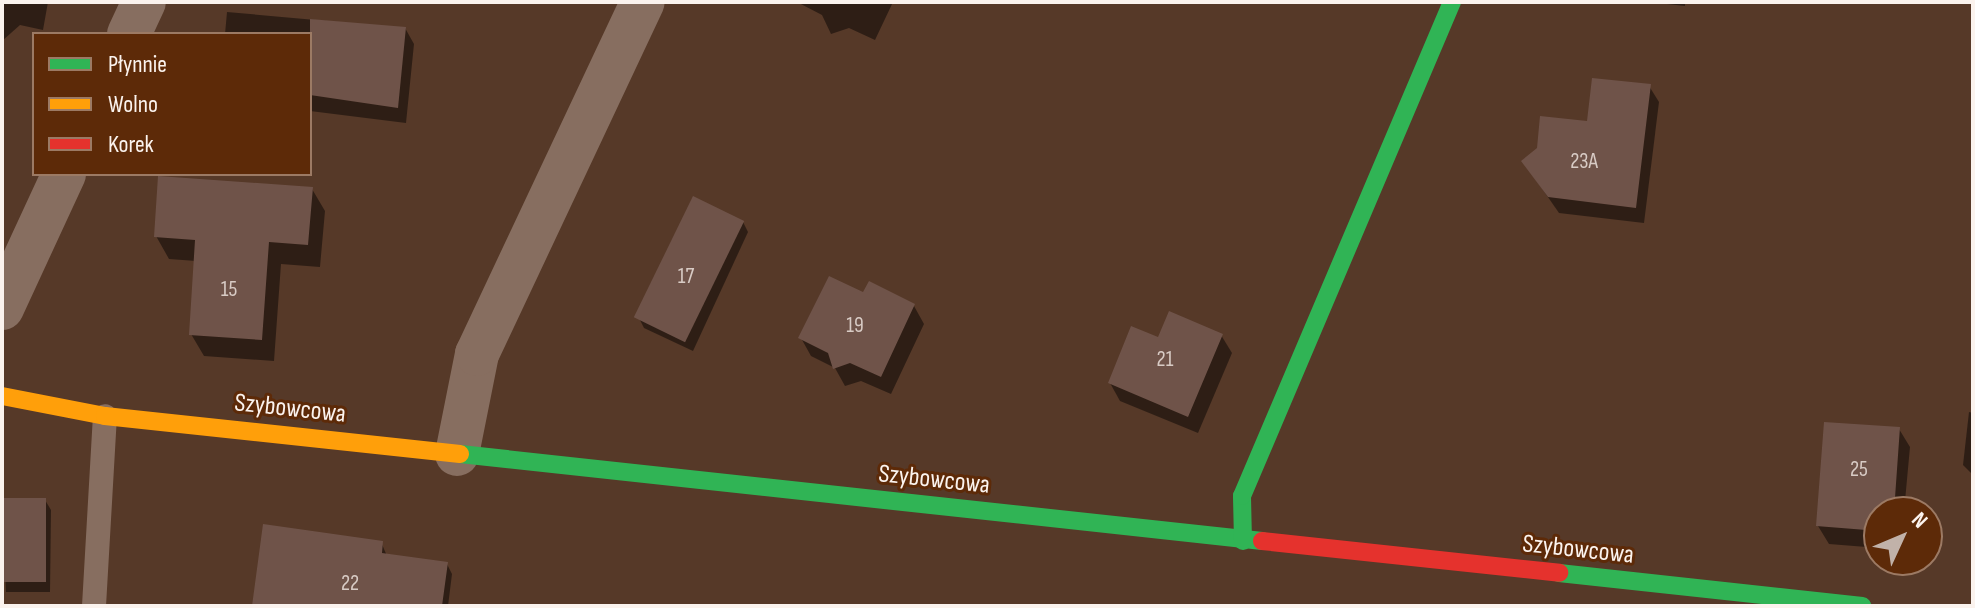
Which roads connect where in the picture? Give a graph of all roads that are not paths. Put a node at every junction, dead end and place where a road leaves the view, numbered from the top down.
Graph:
1 (144, 2) edge
2 (643, 2) edge
3 (1452, 2) edge
4 (130, 32) edge
5 (63, 176) edge
6 (2, 308) edge
7 (2, 396) edge
8 (105, 416) junction
9 (457, 454) junction
10 (1243, 541) junction
11 (94, 606) edge
12 (1862, 606) edge

1 - 4 street
2 - 9 street
3 - 10 street
5 - 6 street
7 - 8 street, Szybowcowa
8 - 9 street, Szybowcowa
8 - 11 lane
9 - 10 street, Szybowcowa
10 - 12 street, Szybowcowa

